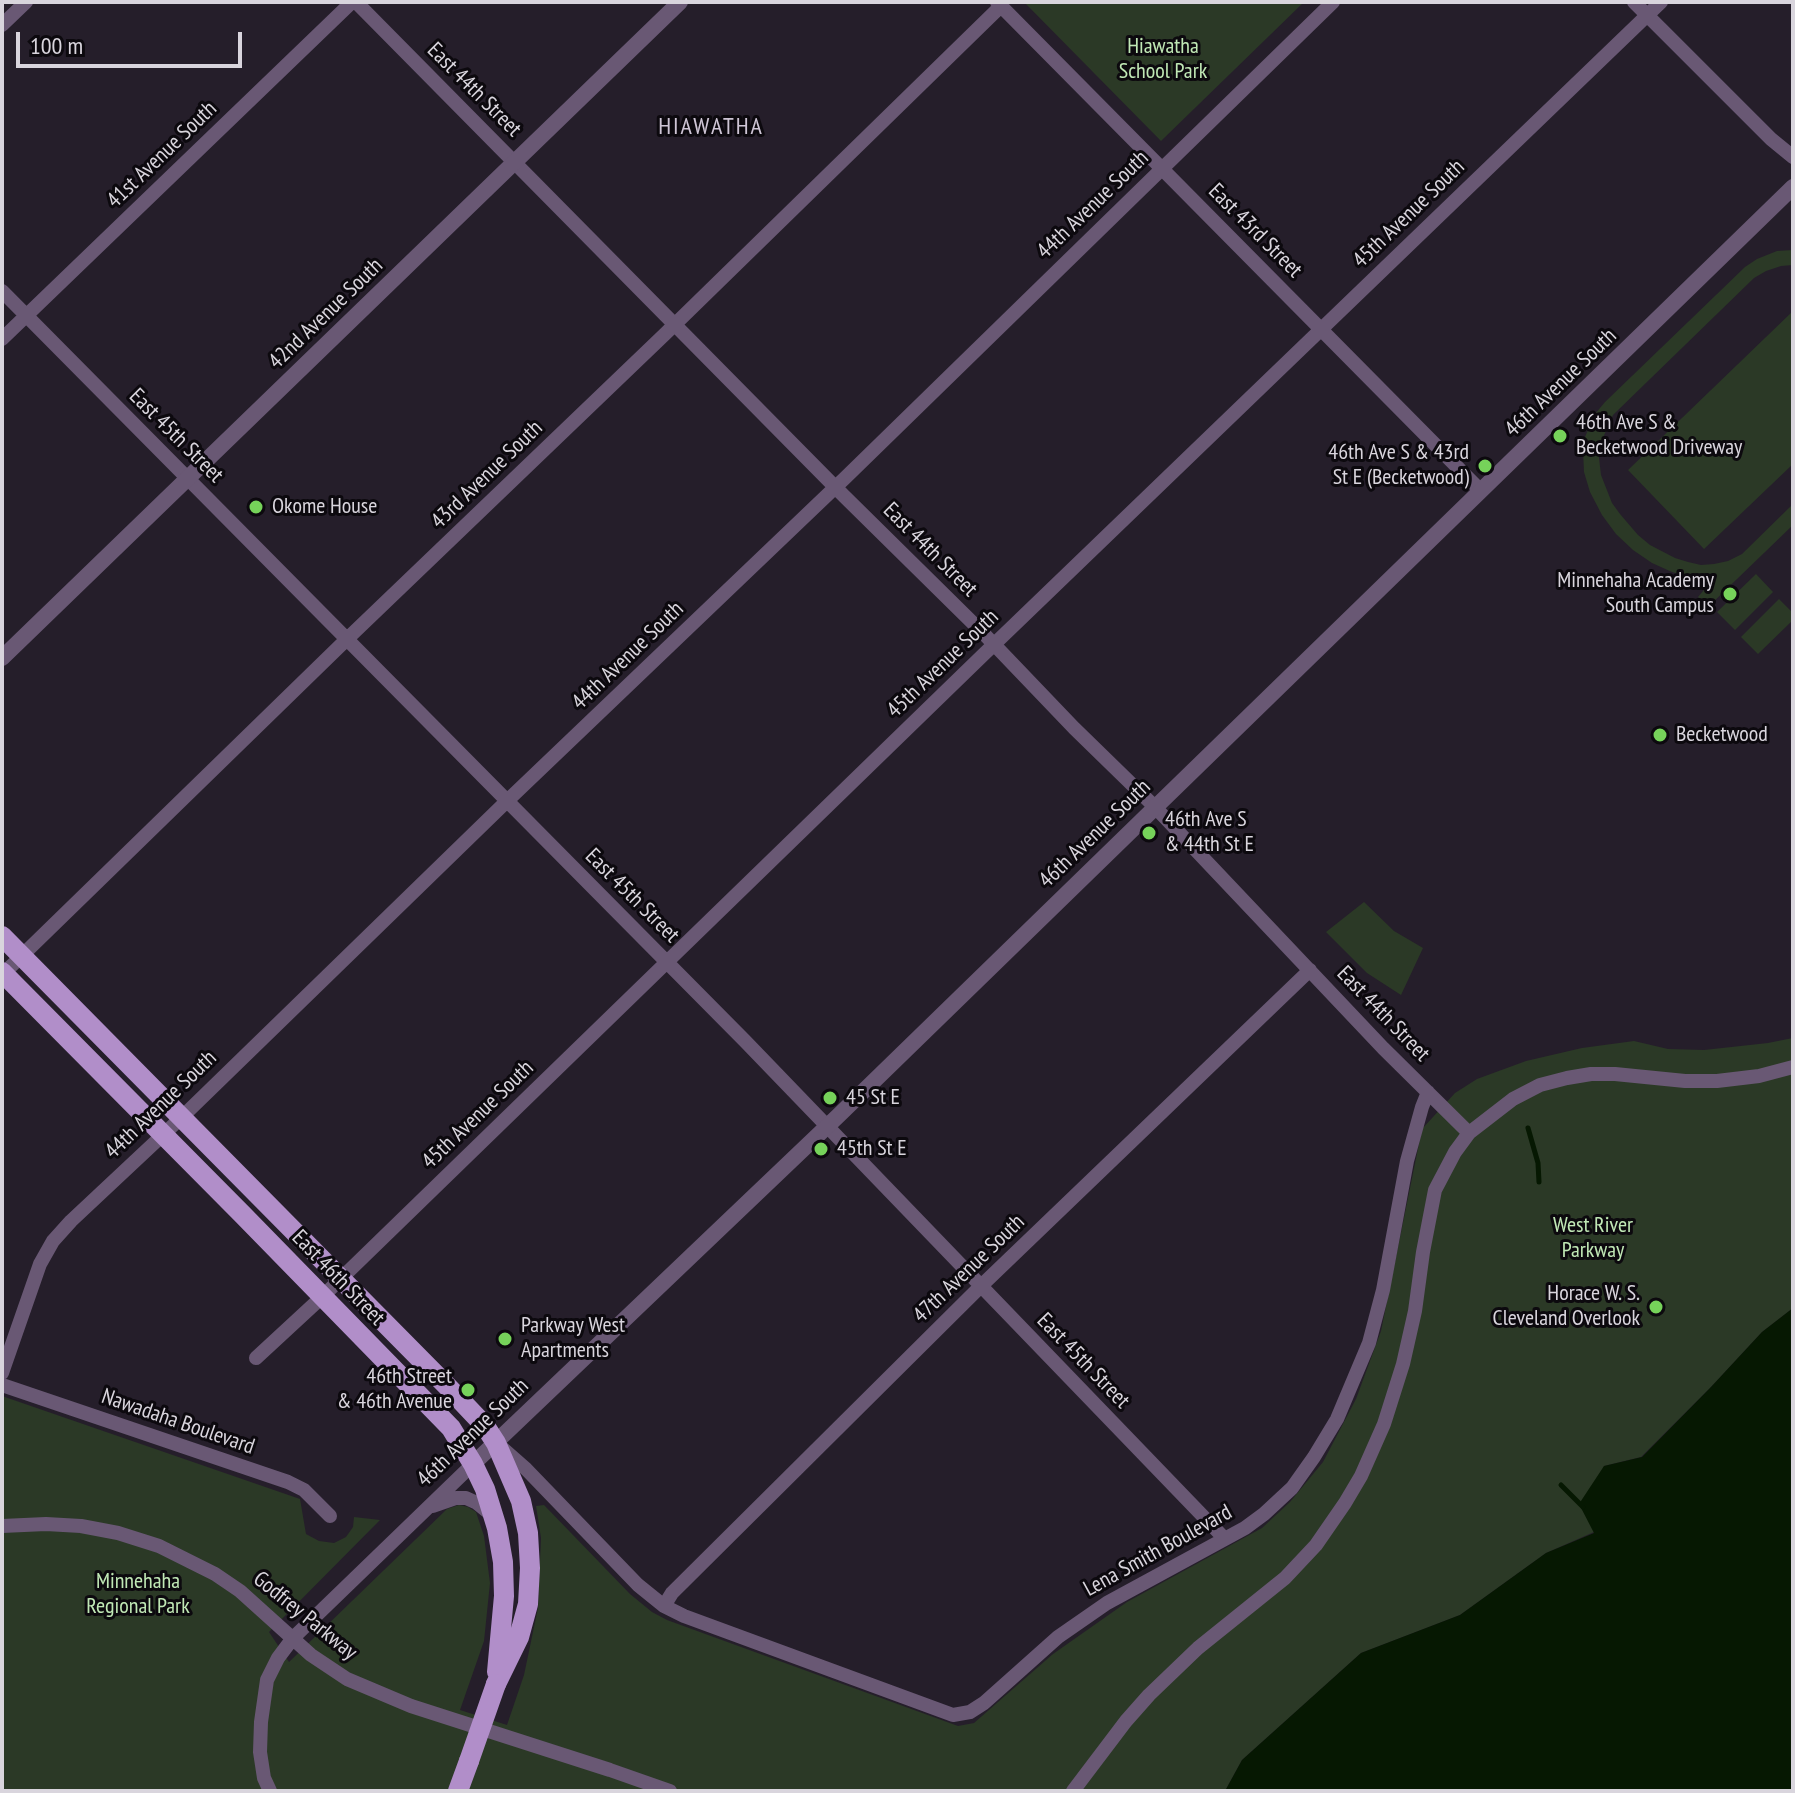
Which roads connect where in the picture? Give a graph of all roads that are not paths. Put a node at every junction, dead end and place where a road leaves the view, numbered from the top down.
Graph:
1 (26, 2) edge
2 (354, 2) edge
3 (680, 2) edge
4 (1333, 2) edge
5 (1634, 2) edge
6 (1661, 2) edge
7 (999, 4) edge
8 (1647, 15) junction
9 (2, 25) edge
10 (1793, 157) edge
11 (515, 163) junction
12 (1162, 168) junction
13 (1793, 187) edge
14 (2, 291) edge
15 (27, 316) junction
16 (675, 325) junction
17 (1321, 329) junction
18 (2, 339) edge
19 (187, 478) junction
20 (836, 487) junction
21 (1481, 491) junction
22 (347, 639) junction
23 (994, 644) junction
24 (2, 658) edge
25 (507, 801) junction
26 (1154, 806) junction
27 (2, 936) edge
28 (22, 956) junction
29 (667, 963) junction
30 (1310, 970) junction
31 (2, 973) edge
32 (1793, 1067) edge
33 (1428, 1092) junction
34 (182, 1117) junction
35 (827, 1126) junction
36 (1469, 1133) junction
37 (162, 1135) junction
38 (341, 1279) junction
39 (981, 1286) junction
40 (322, 1297) junction
41 (256, 1358) dead end
42 (2, 1373) edge
43 (2, 1385) edge
44 (496, 1443) junction
45 (473, 1464) junction
46 (425, 1509) junction
47 (330, 1516) dead end
48 (494, 1516) junction
49 (2, 1526) edge
50 (1225, 1539) junction
51 (664, 1606) junction
52 (293, 1638) junction
53 (496, 1684) junction
54 (270, 1791) edge
55 (458, 1791) edge
56 (670, 1791) edge
57 (1073, 1791) edge

1 - 9 street
2 - 11 street, East 44th Street
2 - 15 street, 41st Avenue South
3 - 11 street, 42nd Avenue South
4 - 12 street, 44th Avenue South
5 - 8 street
6 - 8 street, 45th Avenue South
7 - 12 street, East 43rd Street
7 - 16 street, 43rd Avenue South
8 - 10 street
8 - 17 street, 45th Avenue South
11 - 16 street, East 44th Street
11 - 19 street, 42nd Avenue South
12 - 17 street, East 43rd Street
12 - 20 street, 44th Avenue South
13 - 21 street, 46th Avenue South
14 - 15 street, East 45th Street
15 - 18 street, 41st Avenue South
15 - 19 street, East 45th Street
16 - 20 street, East 44th Street
16 - 22 street, 43rd Avenue South
17 - 21 street, East 43rd Street
17 - 23 street, 45th Avenue South
19 - 22 street, East 45th Street
19 - 24 street, 42nd Avenue South
20 - 23 street, East 44th Street
20 - 25 street, 44th Avenue South
21 - 26 street, 46th Avenue South
22 - 25 street, East 45th Street
22 - 28 street, 43rd Avenue South
23 - 26 street, East 44th Street
23 - 29 street, 45th Avenue South
25 - 29 street, East 45th Street
25 - 34 street, 44th Avenue South
26 - 30 street, East 44th Street
26 - 35 street, 46th Avenue South
27 - 28 main road, East 46th Street
28 - 31 street, 43rd Avenue South
28 - 34 main road, East 46th Street
29 - 35 street, East 45th Street
29 - 38 street, 45th Avenue South
30 - 33 street, East 44th Street
30 - 39 street, 47th Avenue South
31 - 37 main road, East 46th Street
32 - 36 street
33 - 36 street, East 44th Street
33 - 50 street, Lena Smith Boulevard
34 - 37 street, 44th Avenue South
34 - 38 main road, East 46th Street
35 - 39 street, East 45th Street
35 - 44 street, 46th Avenue South
36 - 57 street
37 - 40 main road, East 46th Street
37 - 42 street, 44th Avenue South
38 - 40 street, 45th Avenue South
38 - 44 main road, East 46th Street
39 - 50 street, East 45th Street
39 - 51 street, 47th Avenue South
40 - 41 street, 45th Avenue South
40 - 45 main road, East 46th Street
43 - 47 street, Nawadaha Boulevard
44 - 45 street, 46th Avenue South
44 - 51 street, East 46th Street
44 - 53 main road, East 46th Street
45 - 46 street, 46th Avenue South
45 - 48 main road, East 46th Street
46 - 48 street, 46th Avenue South
46 - 52 street, 46th Avenue South
48 - 53 main road, East 46th Street
49 - 52 street, Godfrey Parkway
50 - 51 street, Lena Smith Boulevard
52 - 54 street, 46th Avenue South
52 - 56 street, Godfrey Parkway
53 - 55 main road, East 46th Street, bridge

